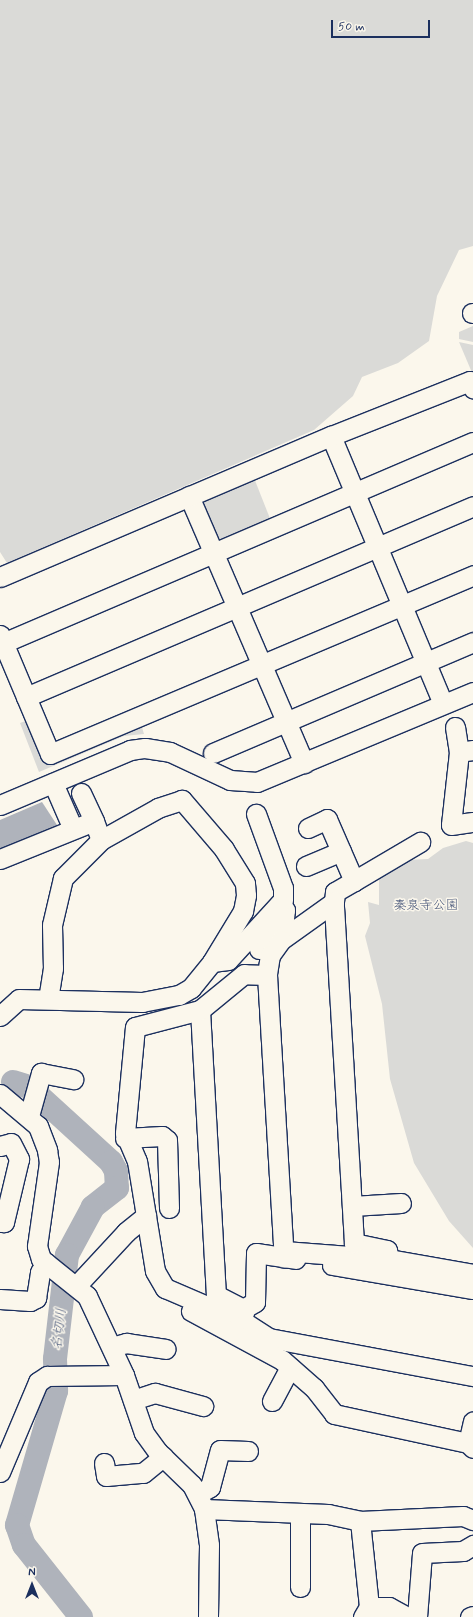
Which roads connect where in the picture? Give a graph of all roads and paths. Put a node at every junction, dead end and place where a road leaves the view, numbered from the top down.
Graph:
1 (473, 388) edge
2 (331, 436) junction
3 (473, 442) edge
4 (355, 493) junction
5 (189, 496) junction
6 (473, 506) edge
7 (378, 549) junction
8 (214, 554) junction
9 (473, 575) edge
10 (0, 577) edge
11 (401, 605) junction
12 (237, 610) junction
13 (2, 639) edge
14 (473, 642) edge
15 (426, 663) junction
16 (262, 667) junction
17 (473, 692) edge
18 (26, 697) junction
19 (443, 704) junction
20 (286, 722) junction
21 (455, 727) dead end
22 (466, 751) edge
23 (213, 753) dead end
24 (304, 763) junction
25 (53, 783) junction
26 (81, 793) dead end
27 (0, 805) edge
28 (256, 814) dead end
29 (94, 821) junction
30 (473, 822) edge
31 (308, 828) dead end
32 (73, 829) junction
33 (101, 840) junction
34 (420, 842) dead end
35 (341, 851) junction
36 (0, 859) edge
37 (306, 866) dead end
38 (354, 881) junction
39 (334, 902) junction
40 (279, 904) junction
41 (212, 962) junction
42 (260, 973) junction
43 (48, 998) junction
44 (200, 1010) junction
45 (0, 1016) edge
46 (73, 1080) dead end
47 (0, 1094) edge
48 (33, 1101) junction
49 (126, 1138) junction
50 (0, 1146) edge
51 (401, 1203) dead end
52 (352, 1206) junction
53 (169, 1208) dead end
54 (146, 1216) junction
55 (0, 1222) edge
56 (284, 1254) junction
57 (389, 1259) junction
58 (52, 1268) junction
59 (473, 1274) edge
60 (77, 1285) junction
61 (166, 1288) junction
62 (473, 1289) edge
63 (0, 1299) edge
64 (244, 1315) junction
65 (112, 1347) junction
66 (166, 1349) dead end
67 (290, 1367) junction
68 (124, 1375) junction
69 (473, 1376) edge
70 (133, 1400) junction
71 (271, 1401) dead end
72 (203, 1406) dead end
73 (473, 1422) edge
74 (470, 1445) edge
75 (248, 1451) dead end
76 (162, 1457) junction
77 (104, 1463) dead end
78 (0, 1472) edge
79 (201, 1501) junction
80 (300, 1513) junction
81 (473, 1520) edge
82 (360, 1521) junction
83 (473, 1545) edge
84 (300, 1586) dead end
85 (366, 1612) edge
86 (473, 1616) edge
87 (208, 1617) edge
88 (407, 1617) edge
89 (417, 1617) edge
90 (470, 1617) edge

1 - 2 street
2 - 4 street
2 - 5 street
3 - 4 street
4 - 7 street
4 - 8 street
5 - 8 street
5 - 10 street
6 - 7 street
7 - 11 street
7 - 12 street
8 - 12 street
8 - 13 street
9 - 11 street
11 - 15 street
11 - 16 street
12 - 16 street
12 - 18 street
13 - 18 street
14 - 15 street
15 - 19 street
15 - 20 street
16 - 18 street
16 - 20 street
17 - 19 street
19 - 24 street
20 - 23 street
20 - 24 street
21 - 22 street
22 - 30 street
24 - 25 street
25 - 27 street
25 - 32 street
26 - 29 street
28 - 40 street
29 - 32 street
29 - 33 street
31 - 35 street
32 - 36 street
33 - 41 street
33 - 43 street
34 - 38 street
35 - 37 street
35 - 38 street
38 - 39 street
39 - 42 street
39 - 52 street
40 - 41 street
40 - 42 street
41 - 43 street
42 - 44 street
42 - 56 street
43 - 45 street
44 - 49 street
44 - 64 street
46 - 48 street
47 - 48 street
48 - 58 street
49 - 53 street
49 - 54 street
50 - 55 street
51 - 52 street
52 - 57 street
54 - 60 street
54 - 61 street
56 - 57 street
56 - 62 street
56 - 64 street
57 - 59 street
58 - 60 street
58 - 63 street
60 - 65 street
61 - 64 street
61 - 67 street
64 - 69 street
65 - 66 street
65 - 68 street
67 - 71 street
67 - 74 street
68 - 70 street
68 - 78 street
70 - 72 street
70 - 76 street
73 - 74 street
75 - 79 street
76 - 77 street
76 - 79 street
79 - 80 street
79 - 87 street
80 - 82 street
80 - 84 street
81 - 82 street
82 - 85 street
83 - 89 street
85 - 88 street
86 - 90 street

